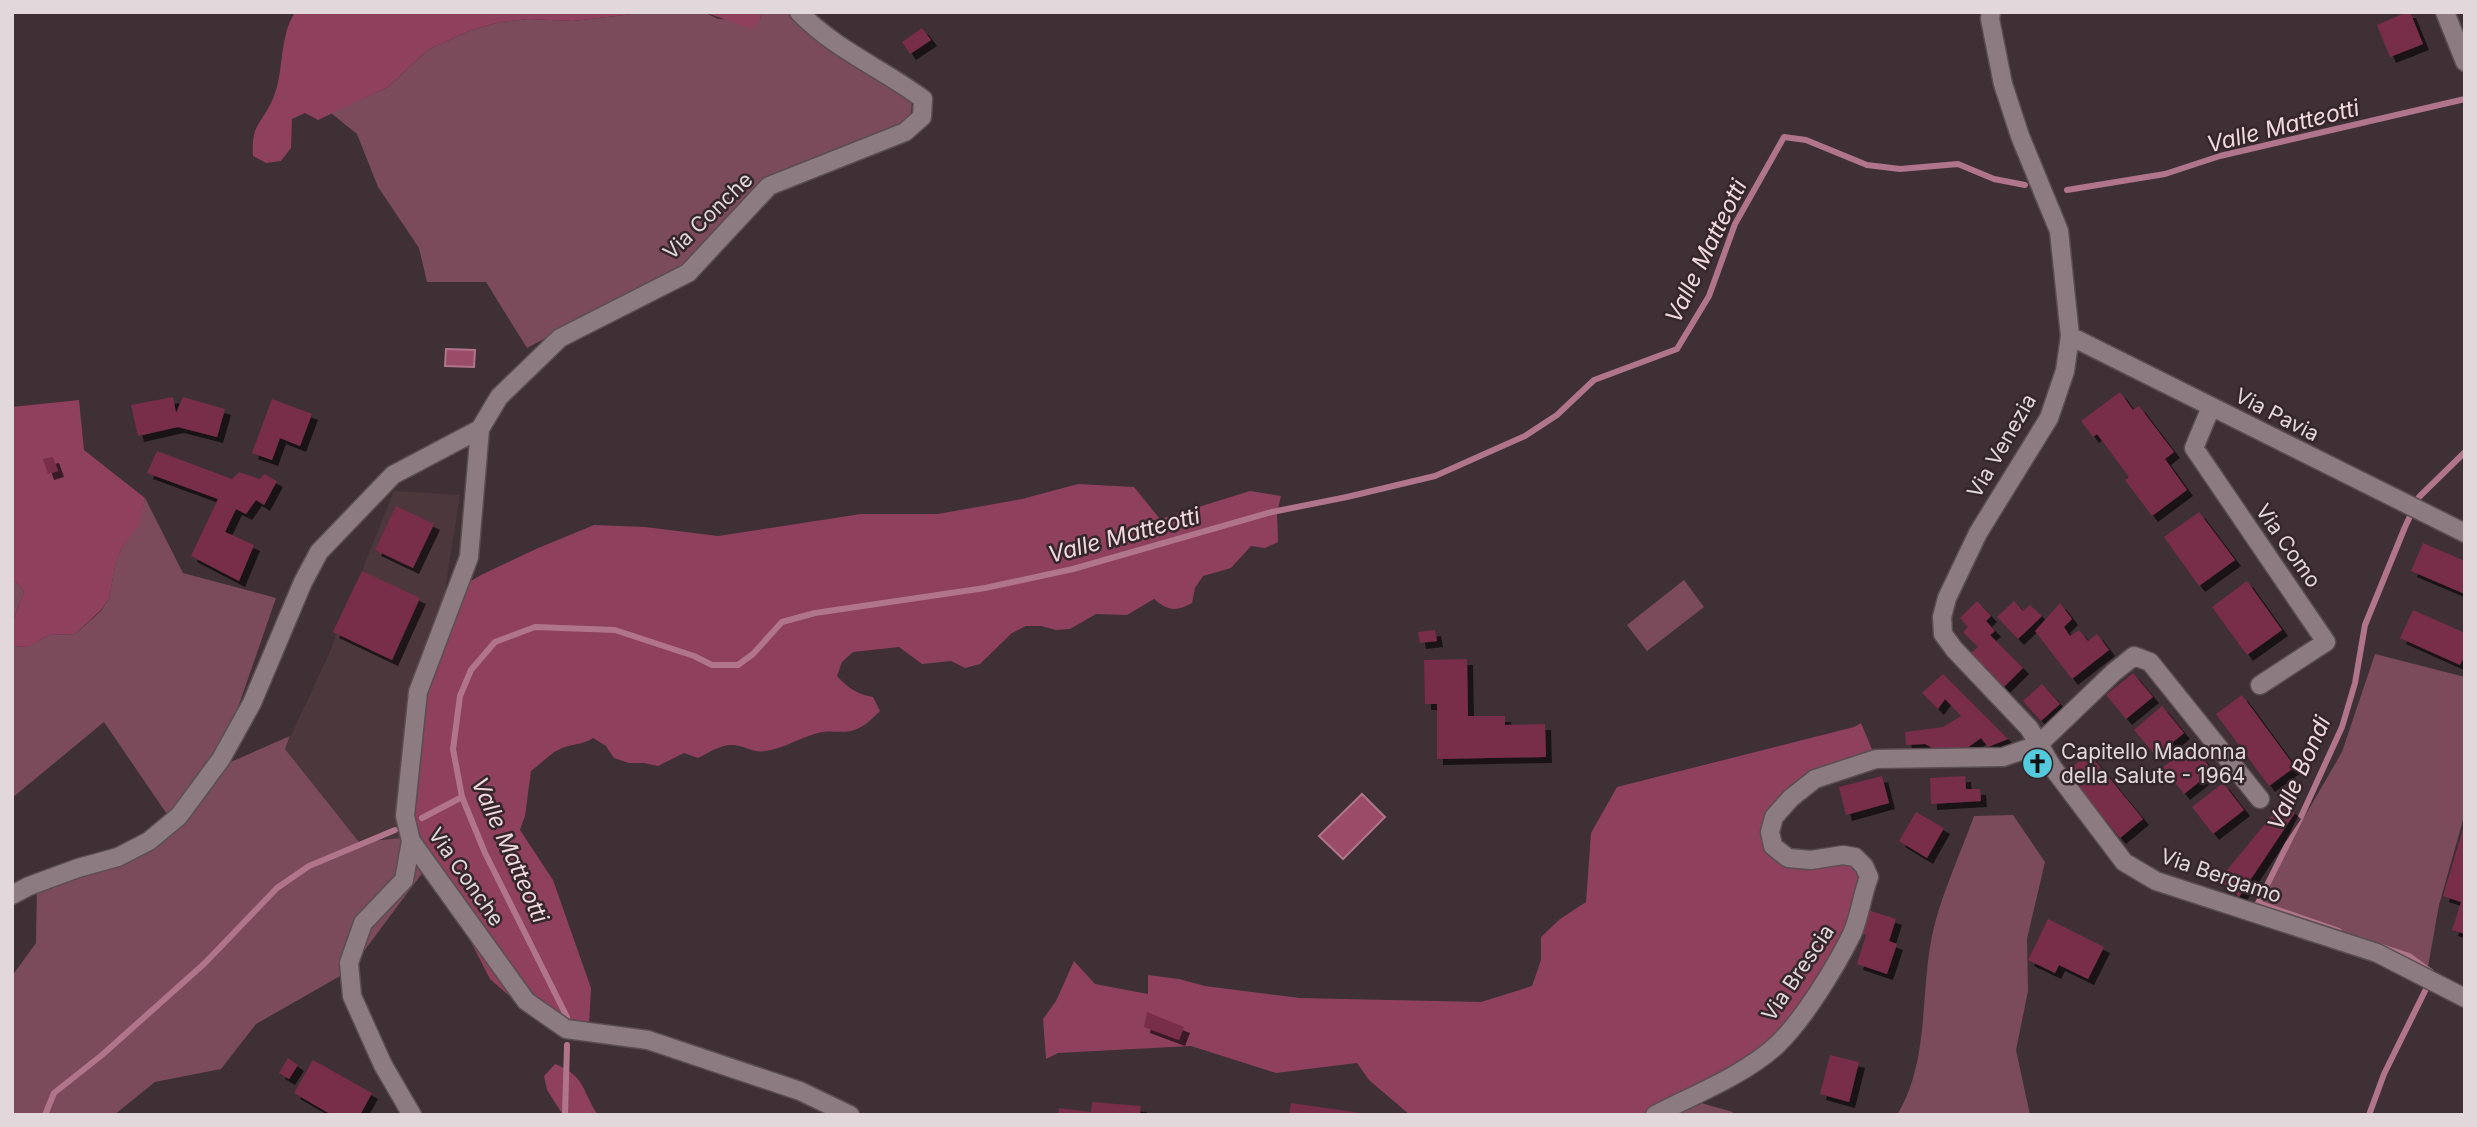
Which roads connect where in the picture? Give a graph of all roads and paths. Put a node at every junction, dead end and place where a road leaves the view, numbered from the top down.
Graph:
1 (800, 12) edge
2 (1991, 12) edge
3 (2445, 12) edge
4 (2465, 62) edge
5 (2070, 336) junction
6 (2211, 407) junction
7 (480, 429) junction
8 (2465, 533) edge
9 (2260, 685) dead end
10 (2038, 745) junction
11 (2260, 799) dead end
12 (411, 841) junction
13 (12, 895) edge
14 (2464, 997) edge
15 (412, 1115) edge
16 (850, 1115) edge
17 (1655, 1115) edge

1 - 7 street, Via Conche
2 - 5 street, Via Venezia
3 - 4 street
5 - 6 street, Via Pavia
5 - 10 street, Via Venezia
6 - 8 street, Via Pavia
6 - 9 street, Via Como
7 - 12 street, Via Conche
7 - 13 street
10 - 11 street
10 - 14 street, Via Bergamo
10 - 17 street, Via Brescia
12 - 15 street
12 - 16 street, Via Conche

